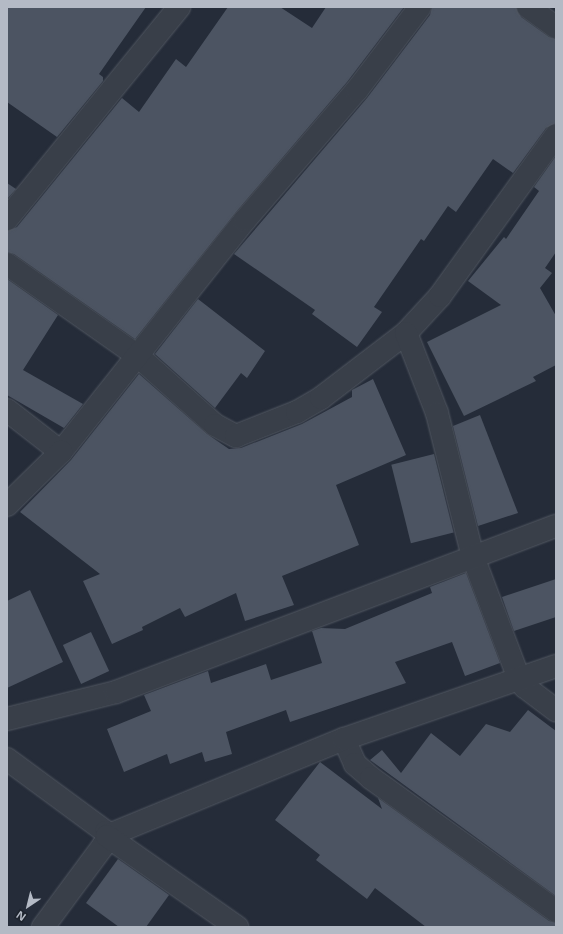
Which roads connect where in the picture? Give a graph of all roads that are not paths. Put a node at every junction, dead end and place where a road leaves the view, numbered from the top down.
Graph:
1 (179, 7) edge
2 (420, 7) edge
3 (528, 7) edge
4 (556, 27) edge
5 (556, 135) edge
6 (7, 219) edge
7 (7, 264) edge
8 (406, 333) junction
9 (138, 356) junction
10 (7, 410) edge
11 (61, 452) junction
12 (7, 505) edge
13 (556, 526) edge
14 (473, 557) junction
15 (556, 666) edge
16 (519, 679) junction
17 (556, 710) edge
18 (7, 719) edge
19 (344, 739) junction
20 (7, 759) edge
21 (107, 836) junction
22 (556, 911) edge
23 (44, 927) edge
24 (237, 927) edge

1 - 6 street
2 - 9 street
3 - 4 street
5 - 8 street
7 - 9 street
8 - 9 street
8 - 14 street
9 - 11 street
10 - 11 street
11 - 12 street
13 - 14 street
14 - 16 street
14 - 18 street
15 - 16 street
16 - 17 street
16 - 19 street
19 - 21 street
19 - 22 street
20 - 21 street
21 - 23 street
21 - 24 street

